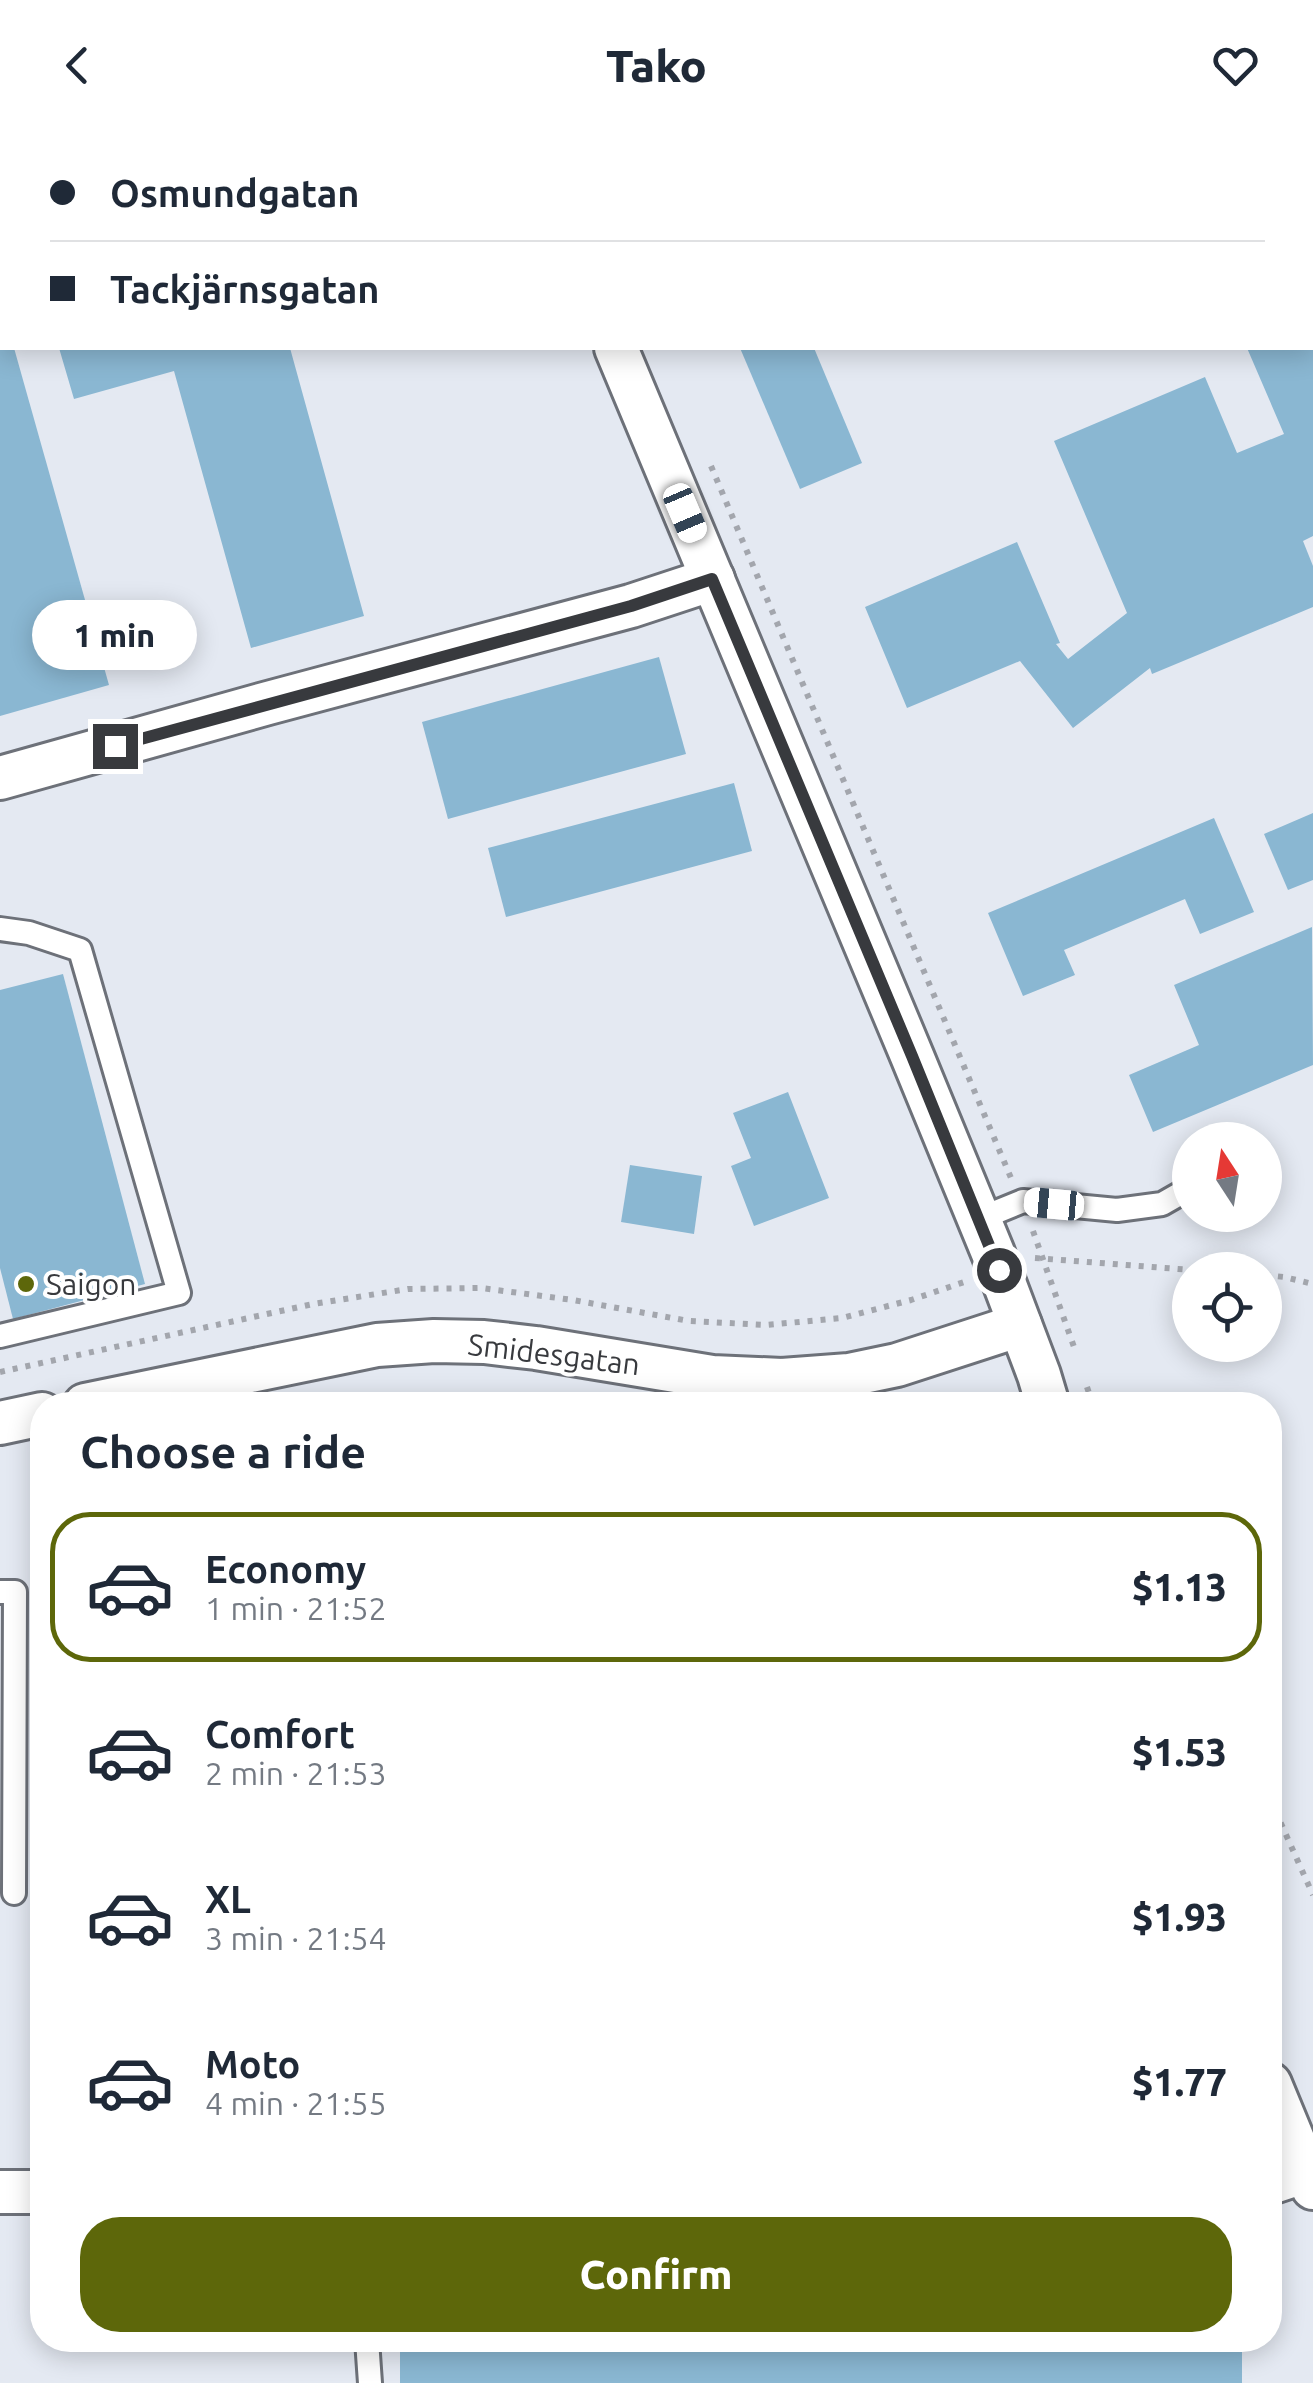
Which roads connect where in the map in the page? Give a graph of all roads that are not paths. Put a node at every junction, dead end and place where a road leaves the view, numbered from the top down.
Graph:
1 (617, 350) edge
2 (712, 579) junction
3 (0, 778) edge
4 (0, 929) edge
5 (1172, 1198) edge
6 (979, 1219) junction
7 (1020, 1326) junction
8 (0, 1336) edge
9 (148, 1392) edge
10 (1043, 1392) edge
11 (30, 1417) edge
12 (0, 1423) edge
13 (0, 1592) edge
14 (14, 1893) dead end
15 (1282, 2129) edge
16 (1296, 2181) edge
17 (0, 2192) edge
18 (30, 2192) edge
19 (368, 2352) edge
20 (370, 2383) edge

1 - 2 street
2 - 3 street
2 - 6 street
4 - 8 lane
5 - 6 lane
6 - 7 street
7 - 9 street, Smidesgatan
7 - 10 street
11 - 12 street
13 - 14 lane
15 - 16 street
17 - 18 street
19 - 20 lane

